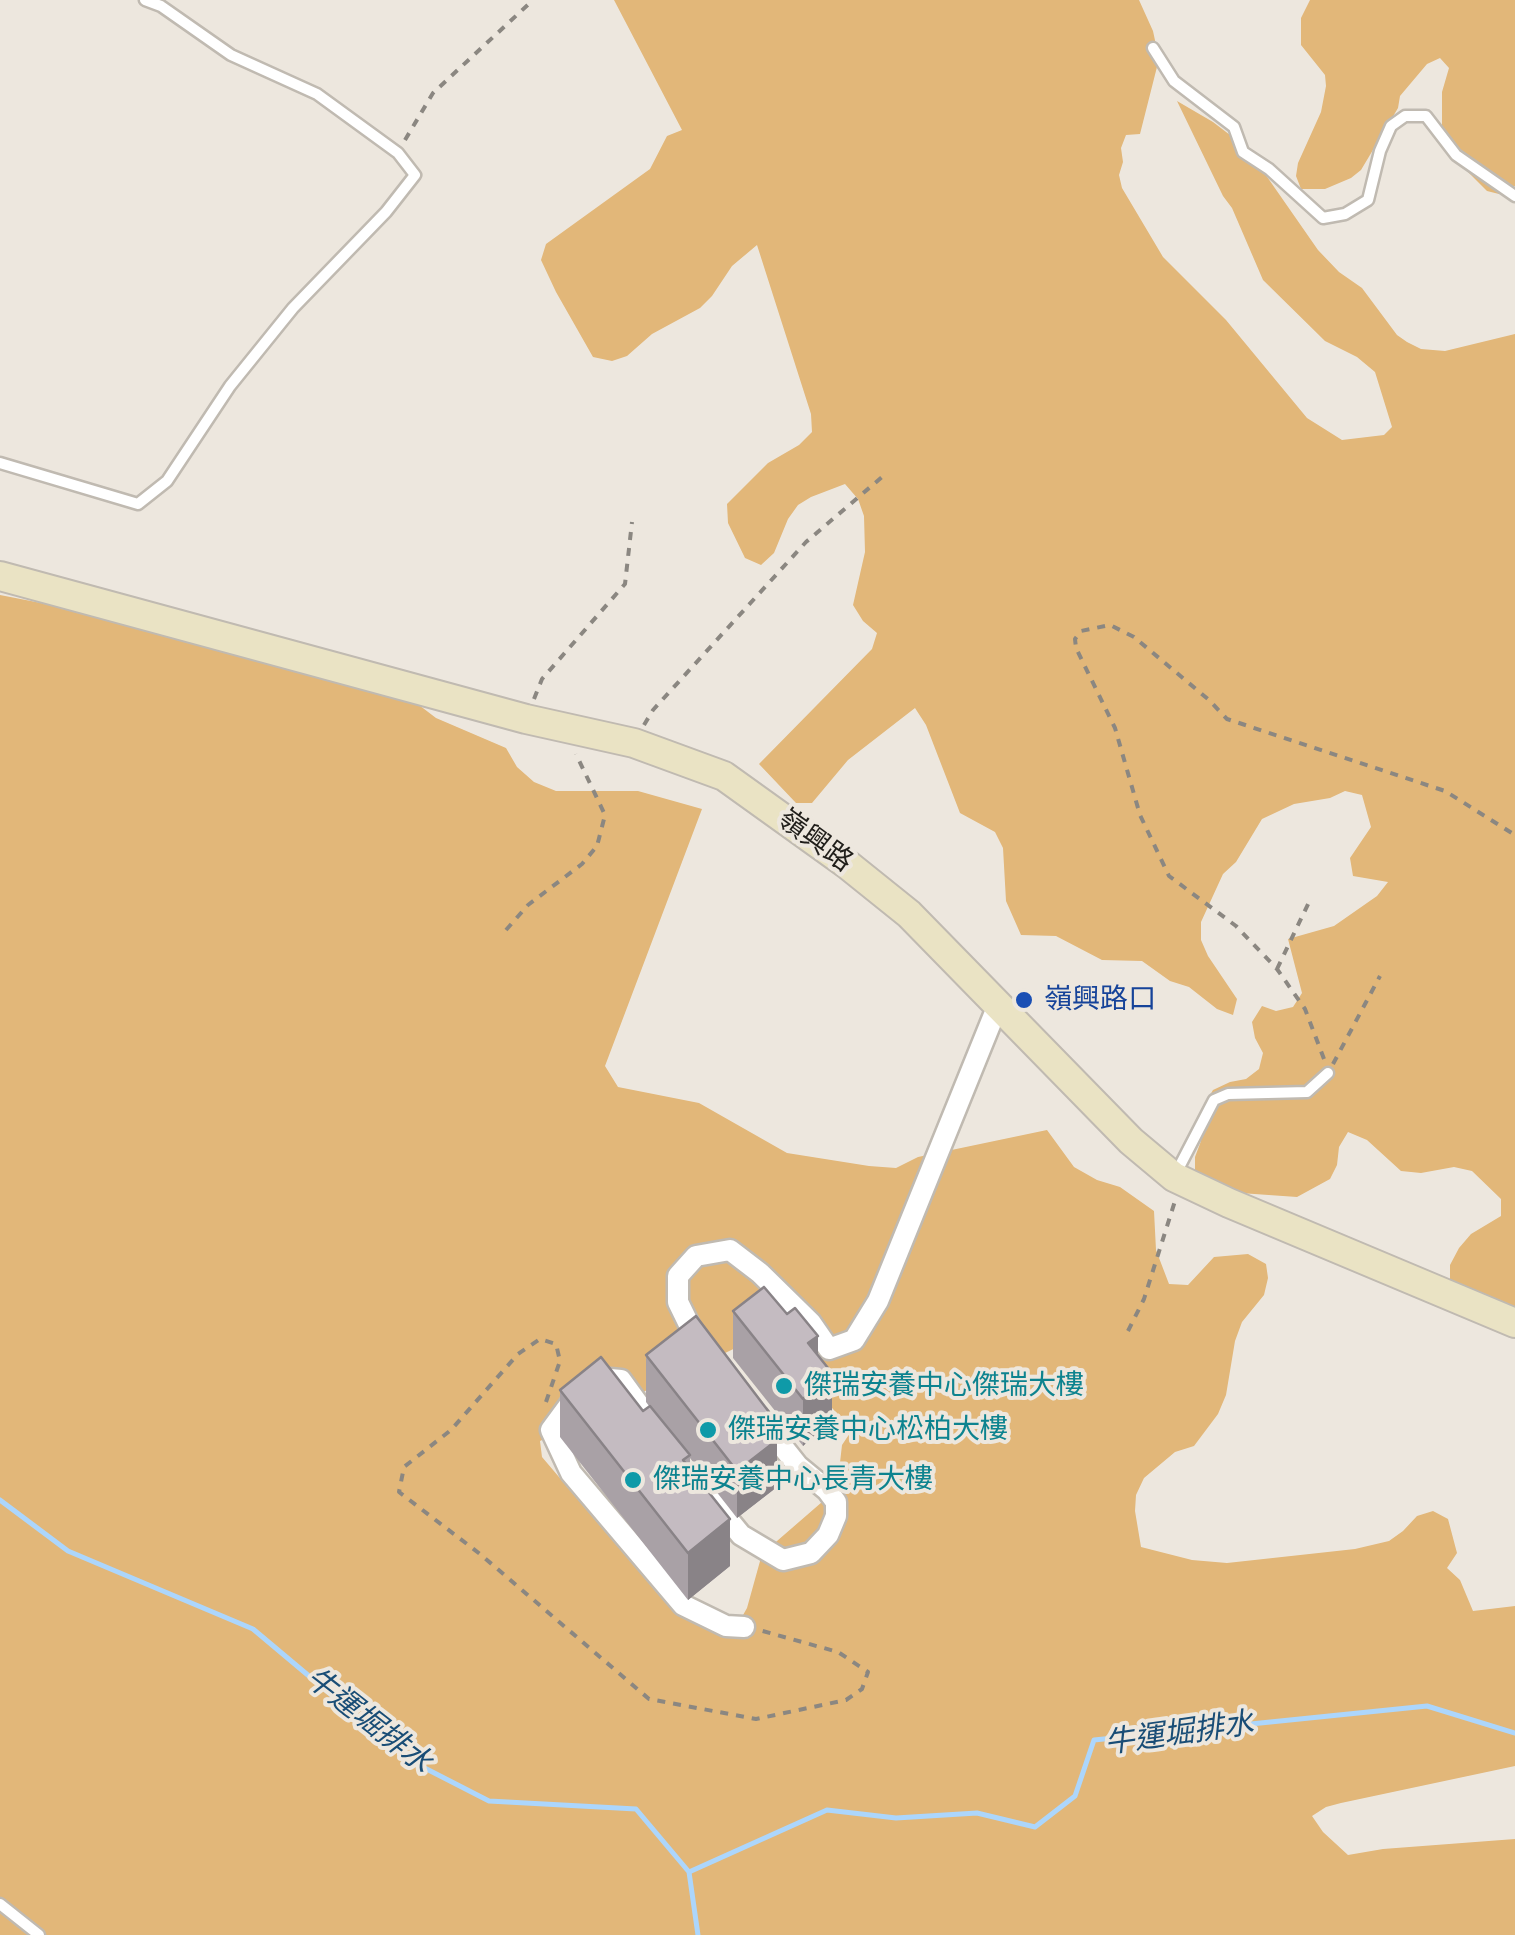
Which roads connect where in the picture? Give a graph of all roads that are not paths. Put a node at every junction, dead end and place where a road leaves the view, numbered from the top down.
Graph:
1 (145, 0) edge
2 (162, 3) edge
3 (1153, 48) dead end
4 (1515, 196) edge
5 (0, 463) edge
6 (0, 576) edge
7 (998, 1005) junction
8 (1328, 1073) road end
9 (1174, 1176) junction
10 (1515, 1324) edge
11 (716, 1368) edge
12 (746, 1402) edge
13 (667, 1443) edge
14 (699, 1484) edge
15 (744, 1627) road end
16 (0, 1904) edge
17 (39, 1935) edge

1 - 2 lane
2 - 5 lane
3 - 4 lane
6 - 7 main road, 嶺興路
7 - 9 main road, 嶺興路
7 - 11 street
8 - 9 lane
9 - 10 main road, 嶺興路
12 - 14 street
13 - 15 street
16 - 17 lane

